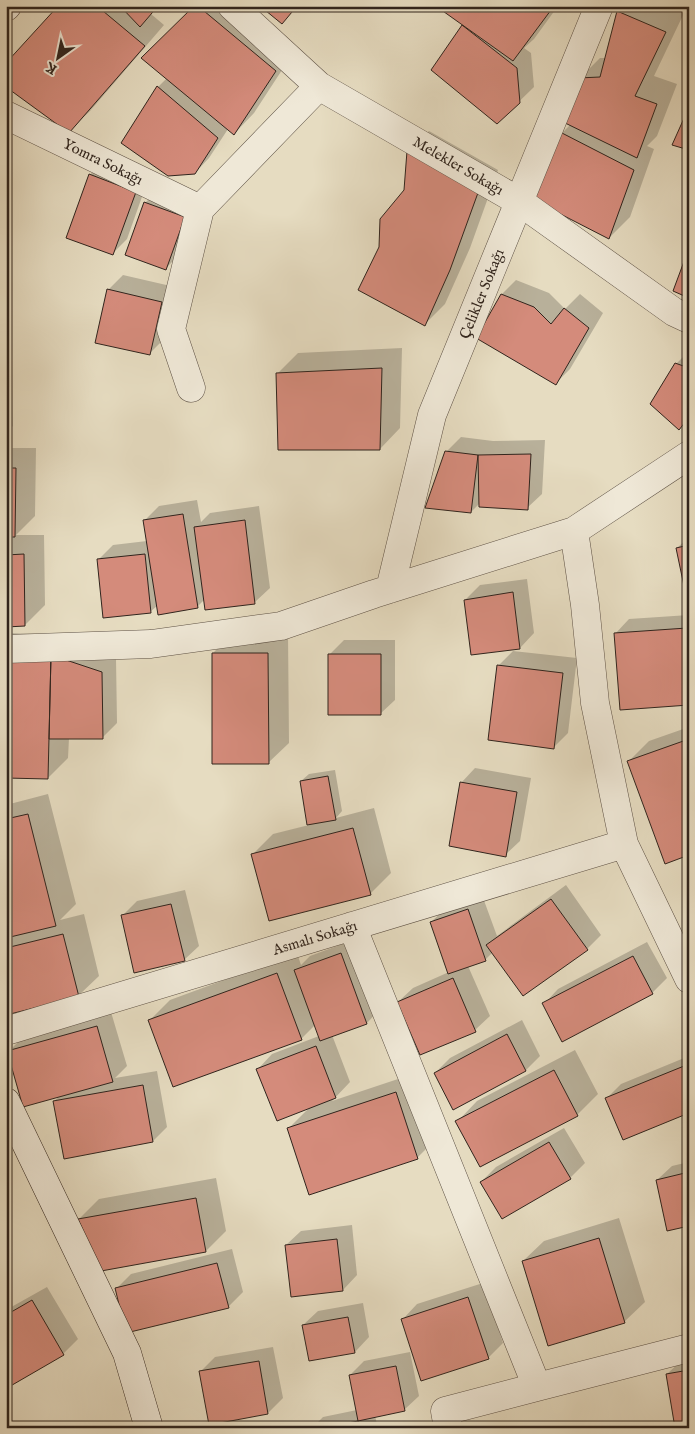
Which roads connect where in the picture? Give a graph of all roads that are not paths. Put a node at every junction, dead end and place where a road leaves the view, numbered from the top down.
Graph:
1 (232, 6) edge
2 (599, 6) edge
3 (319, 86) junction
4 (6, 115) edge
5 (520, 202) junction
6 (200, 209) junction
7 (689, 319) edge
8 (191, 388) dead end
9 (689, 455) edge
10 (574, 531) junction
11 (390, 589) junction
12 (6, 649) edge
13 (624, 844) junction
14 (352, 926) junction
15 (689, 979) edge
16 (6, 1031) edge
17 (6, 1102) edge
18 (689, 1348) edge
19 (537, 1387) junction
20 (149, 1428) edge
21 (448, 1428) edge

1 - 3 street, Melekler Sokağı
2 - 5 street, Çelikler Sokağı
3 - 5 street, Melekler Sokağı
3 - 6 street
4 - 6 street, Yomra Sokağı
5 - 7 street, Melekler Sokağı
5 - 11 street, Çelikler Sokağı
6 - 8 street
9 - 10 street
10 - 11 street
10 - 13 street
11 - 12 street
13 - 14 street, Asmalı Sokağı
13 - 15 street
14 - 16 street, Asmalı Sokağı
14 - 19 street
17 - 20 street
18 - 19 street
19 - 21 street

